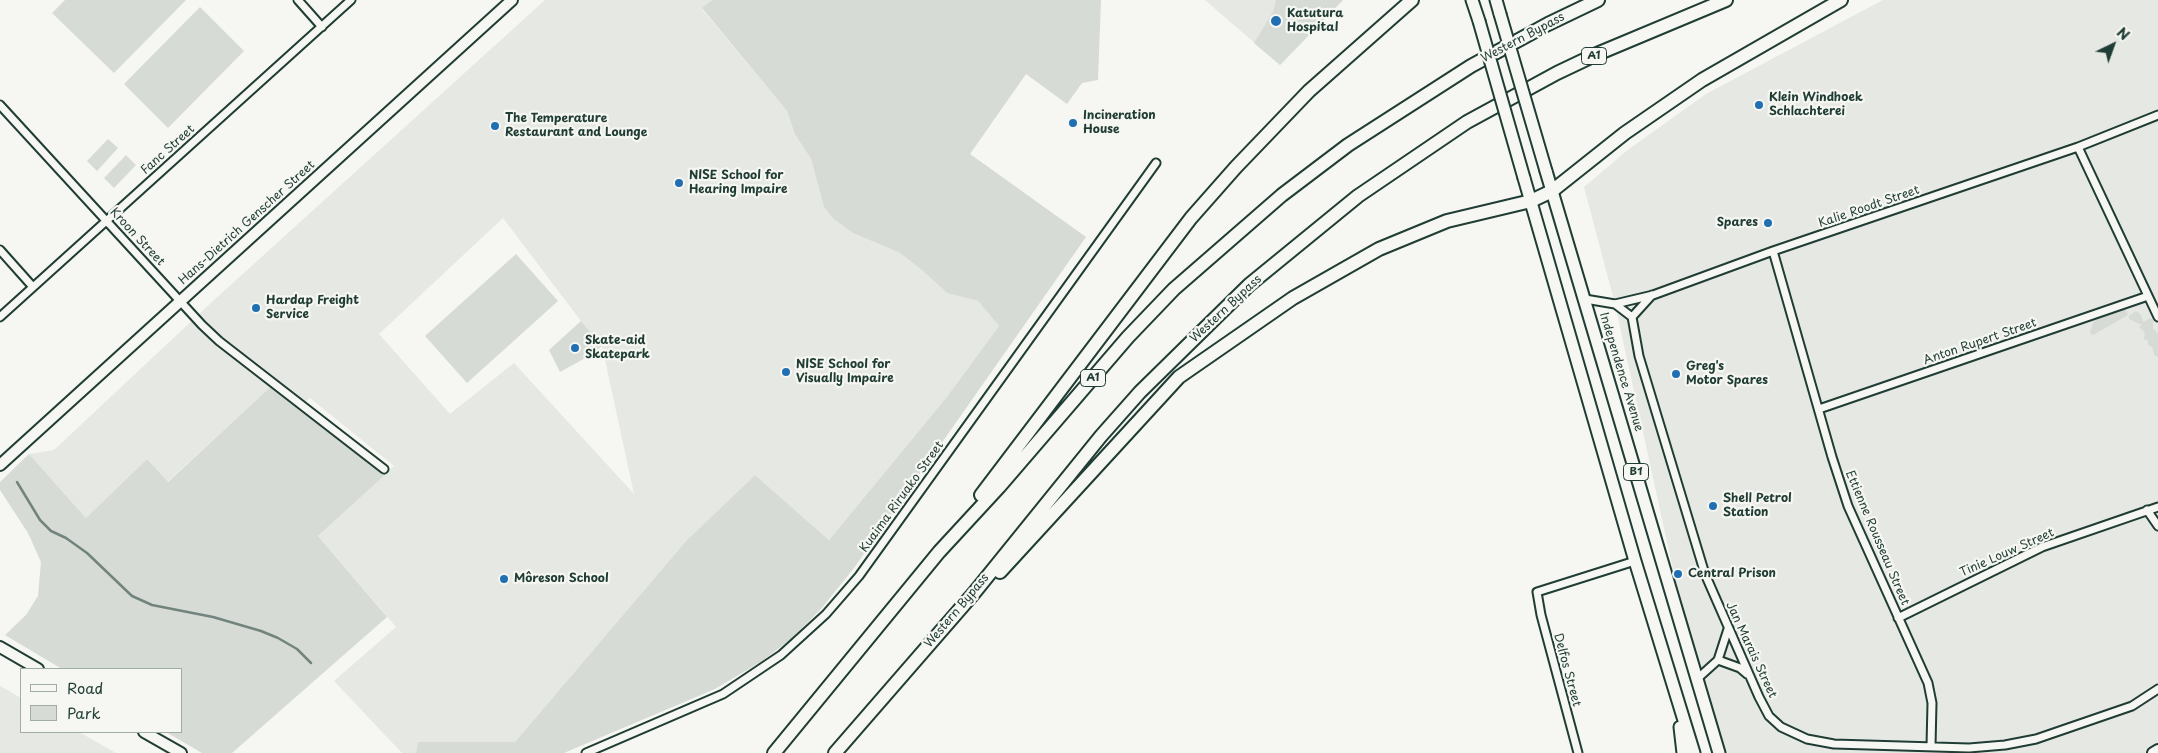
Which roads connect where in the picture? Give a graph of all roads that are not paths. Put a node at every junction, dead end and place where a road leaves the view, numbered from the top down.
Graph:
1 (298, 0) edge
2 (351, 0) edge
3 (512, 0) edge
4 (1412, 0) edge
5 (1472, 0) edge
6 (1496, 0) edge
7 (1598, 0) edge
8 (1726, 0) edge
9 (1841, 0) edge
10 (322, 27) junction
11 (0, 105) edge
12 (2158, 115) edge
13 (2078, 147) junction
14 (1156, 163) dead end
15 (1552, 190) junction
16 (1531, 201) junction
17 (107, 221) junction
18 (0, 250) edge
19 (1773, 251) junction
20 (33, 286) junction
21 (1653, 294) junction
22 (2148, 296) junction
23 (1585, 299) junction
24 (180, 301) junction
25 (1615, 304) junction
26 (0, 317) edge
27 (1632, 317) junction
28 (2158, 317) edge
29 (1819, 409) junction
30 (0, 465) edge
31 (384, 469) dead end
32 (2158, 507) edge
33 (2147, 510) junction
34 (2158, 526) edge
35 (939, 552) junction
36 (1636, 561) junction
37 (974, 593) junction
38 (1898, 618) junction
39 (1728, 629) junction
40 (0, 647) edge
41 (1718, 660) junction
42 (36, 668) edge
43 (1750, 676) junction
44 (1697, 679) junction
45 (1672, 684) junction
46 (2158, 689) edge
47 (146, 733) edge
48 (1931, 746) junction
49 (2158, 750) edge
50 (181, 753) edge
51 (586, 753) edge
52 (774, 753) edge
53 (836, 753) edge
54 (1578, 753) edge
55 (1682, 753) edge
56 (1694, 753) edge
57 (1719, 753) edge
58 (2153, 753) edge

1 - 10 street
2 - 10 street, Fanc Street
3 - 24 street, Hans-Dietrich Genscher Street
4 - 35 highway
5 - 16 main road, B1, bridge
6 - 15 main road, Independence Avenue / B1, bridge
7 - 35 highway, Western Bypass / A1
8 - 37 highway, Western Bypass / A1
9 - 15 highway
10 - 17 street, Fanc Street
11 - 17 street, Kroon Street
12 - 13 street, Kalie Roodt Street
13 - 19 street, Kalie Roodt Street
13 - 22 street
14 - 51 street, Kuaima Riruako Street
15 - 16 highway
15 - 23 main road, Independence Avenue / B1
16 - 36 main road, B1
16 - 37 highway
17 - 20 street, Fanc Street
17 - 24 street, Kroon Street
18 - 20 street
19 - 21 street, Kalie Roodt Street
19 - 29 street, Ettienne Rousseau Street
20 - 26 street, Fanc Street
21 - 25 street, Kalie Roodt Street
21 - 27 street
22 - 28 street
22 - 29 street, Anton Rupert Street
23 - 25 street, Kalie Roodt Street
23 - 44 main road, Independence Avenue / B1
24 - 30 street, Hans-Dietrich Genscher Street
24 - 31 street, Kroon Street
25 - 27 street
27 - 39 street, Jan Marais Street
29 - 38 street, Ettienne Rousseau Street
32 - 33 street, Tinie Louw Street
33 - 34 street
33 - 38 street, Tinie Louw Street
35 - 52 highway, Western Bypass / A1
36 - 45 main road, B1
36 - 54 street, Delfos Street
37 - 53 highway, Western Bypass / A1
38 - 48 street, Ettienne Rousseau Street
39 - 41 street
39 - 43 street, Jan Marais Street
40 - 42 street
41 - 43 street
41 - 44 street
43 - 48 street, Jan Marais Street
44 - 57 main road, Independence Avenue / B1
45 - 55 main road, B1
45 - 56 main road, B1
46 - 48 street, Jan Marais Street
47 - 50 street
49 - 58 street

